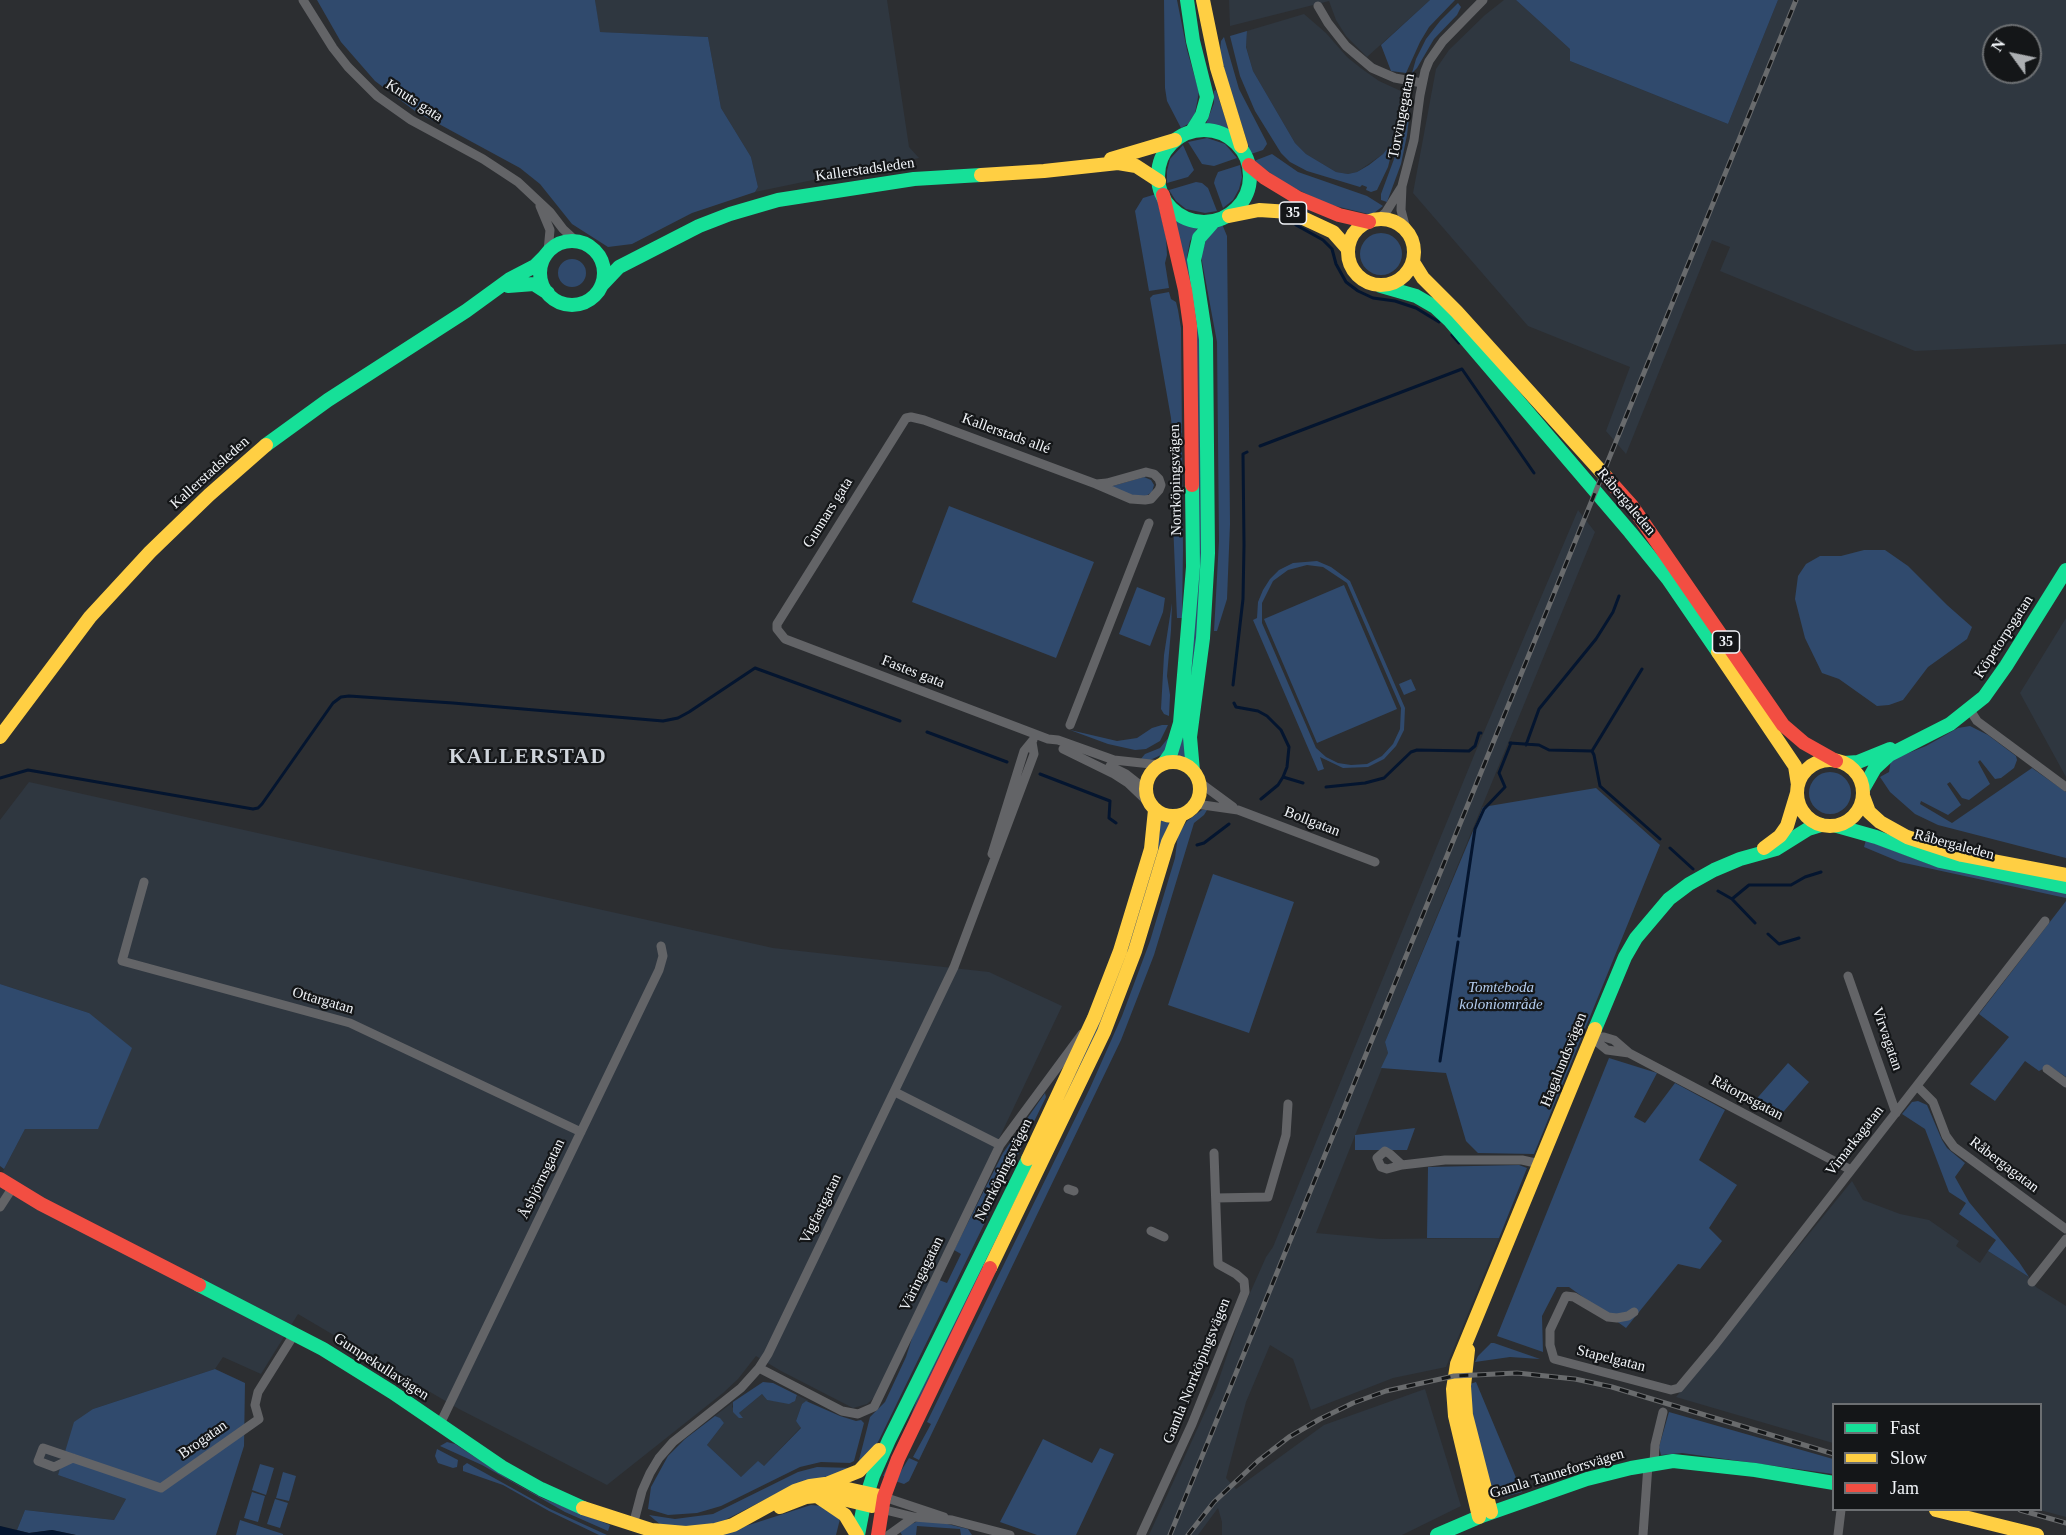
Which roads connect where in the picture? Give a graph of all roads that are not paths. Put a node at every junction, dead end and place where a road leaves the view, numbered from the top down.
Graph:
1 (303, 0) edge
2 (1187, 0) edge
3 (1203, 0) edge
4 (1483, 0) edge
5 (1318, 6) dead end
6 (1422, 83) junction
7 (1191, 131) junction
8 (1175, 140) junction
9 (1242, 149) junction
10 (1098, 164) junction
11 (1249, 165) junction
12 (1402, 186) junction
13 (1161, 188) junction
14 (536, 198) junction
15 (1220, 219) junction
16 (1373, 221) junction
17 (1407, 233) junction
18 (576, 241) junction
19 (1348, 249) junction
20 (596, 252) junction
21 (647, 253) junction
22 (547, 254) junction
23 (1413, 261) junction
24 (601, 286) junction
25 (1381, 286) junction
26 (494, 291) junction
27 (548, 293) junction
28 (906, 418) joint
29 (1096, 484) junction
30 (1149, 523) dead end
31 (2066, 570) edge
32 (777, 624) joint
33 (1970, 710) junction
34 (1070, 725) dead end
35 (0, 737) edge
36 (1033, 738) junction
37 (1048, 739) junction
38 (1898, 748) junction
39 (1077, 754) junction
40 (1840, 762) junction
41 (1162, 764) junction
42 (1196, 776) junction
43 (2066, 787) edge
44 (1797, 789) junction
45 (1863, 793) junction
46 (1150, 801) junction
47 (1196, 804) junction
48 (1238, 810) junction
49 (1181, 815) junction
50 (1821, 825) junction
51 (1837, 826) junction
52 (1753, 856) junction
53 (1375, 862) dead end
54 (2066, 875) edge
55 (144, 882) dead end
56 (2066, 887) edge
57 (2045, 921) dead end
58 (661, 946) dead end
59 (1848, 976) dead end
60 (1094, 1018) junction
61 (1591, 1038) junction
62 (2047, 1069) dead end
63 (2066, 1083) edge
64 (1917, 1086) junction
65 (895, 1092) junction
66 (1288, 1104) dead end
67 (1896, 1113) junction
68 (581, 1132) junction
69 (1000, 1145) junction
70 (1214, 1153) dead end
71 (1540, 1164) junction
72 (1402, 1165) dead end
73 (1851, 1170) junction
74 (0, 1179) edge
75 (13, 1187) junction
76 (1216, 1198) junction
77 (0, 1207) edge
78 (2066, 1229) edge
79 (1151, 1231) dead end
80 (1164, 1237) dead end
81 (2066, 1239) edge
82 (2032, 1282) dead end
83 (1634, 1312) dead end
84 (295, 1333) junction
85 (759, 1368) junction
86 (1688, 1378) joint
87 (1663, 1412) dead end
88 (440, 1424) junction
89 (889, 1440) junction
90 (73, 1458) dead end
91 (1651, 1464) junction
92 (1832, 1483) edge
93 (825, 1484) junction
94 (815, 1495) junction
95 (866, 1498) junction
96 (883, 1503) junction
97 (1841, 1511) edge
98 (1944, 1511) edge
99 (1485, 1515) junction
100 (752, 1516) junction
101 (914, 1517) junction
102 (952, 1520) junction
103 (633, 1525) junction
104 (858, 1535) edge
105 (878, 1535) edge
106 (890, 1535) edge
107 (1010, 1535) edge
108 (1141, 1535) edge
109 (1437, 1535) edge
110 (1643, 1535) edge
111 (1838, 1535) edge
112 (2037, 1535) edge

1 - 14 street, Knuts gata
2 - 7 main road
3 - 9 main road, 35
4 - 6 street, Torvingegatan
5 - 6 street
6 - 12 street, Torvingegatan
7 - 8 main road
7 - 9 main road, 35
8 - 10 main road, Kallerstadsleden
8 - 13 main road
9 - 11 main road, 35
10 - 13 main road, Kallerstadsleden
10 - 21 main road, Kallerstadsleden
11 - 15 main road, 35
11 - 16 main road, 35
12 - 16 street, Torvingegatan
12 - 17 street, Torvingegatan
13 - 15 main road, 35
13 - 41 main road, Norrköpingsvägen
14 - 18 street, Knuts gata
14 - 22 street, Knuts gata
15 - 19 main road, 35
15 - 42 main road, Norrköpingsvägen
16 - 17 main road, 35
16 - 19 main road
17 - 23 main road, 35
18 - 20 main road
18 - 22 main road
19 - 25 main road, 35
20 - 21 main road, Kallerstadsleden
20 - 24 main road
21 - 24 main road, Kallerstadsleden
22 - 26 main road, Kallerstadsleden
22 - 27 main road
23 - 25 main road
23 - 40 main road, Råbergaleden / 35
24 - 27 main road
25 - 44 main road, Råbergaleden / 35
26 - 27 main road, Kallerstadsleden
26 - 35 main road, Kallerstadsleden
28 - 29 street, Kallerstads allé
28 - 32 street, Gunnars gata
29 - 29 street, Kallerstads allé
30 - 34 street
31 - 33 main road, Köpetorpsgatan
32 - 36 street, Fastes gata
33 - 38 main road, Köpetorpsgatan
33 - 43 street
36 - 37 street, Fastes gata
36 - 65 street, Vigfastgatan
37 - 39 street, Fastes gata
37 - 41 street, Fastes gata
38 - 40 main road, Köpetorpsgatan
38 - 45 main road, Köpetorpsgatan
39 - 46 street, Fastes gata
39 - 46 street, Fastes gata
40 - 44 main road
40 - 45 main road, 35
41 - 42 main road
41 - 46 main road
42 - 47 main road
42 - 48 street, Bollgatan
44 - 50 main road, 35
44 - 52 main road, Hagalundsvägen
45 - 51 main road
45 - 54 main road, Råbergaleden / 35
46 - 49 main road
46 - 60 main road, Norrköpingsvägen
47 - 48 street, Bollgatan
47 - 49 main road
48 - 53 street, Bollgatan
49 - 96 main road, Norrköpingsvägen
50 - 51 main road
50 - 52 main road, Hagalundsvägen
51 - 56 main road, Råbergaleden
52 - 61 main road, Hagalundsvägen
55 - 68 street, Ottargatan
57 - 64 street, Vimarkagatan
58 - 68 street, Åsbjörnsgatan
59 - 67 street, Virvagatan
60 - 69 street, Väringagatan
60 - 89 main road, Norrköpingsvägen
61 - 71 main road, Hagalundsvägen
61 - 73 street, Råtorpsgatan
62 - 63 street
64 - 67 street, Vimarkagatan
64 - 78 street, Råbergagatan
65 - 69 street
65 - 85 street, Vigfastgatan
66 - 76 street
67 - 73 street, Vimarkagatan
68 - 88 street, Åsbjörnsgatan
69 - 85 street, Väringagatan
70 - 76 street, Gamla Norrköpingsvägen
71 - 72 street
71 - 99 main road, Hagalundsvägen
73 - 86 street, Vimarkagatan
74 - 75 main road, Gumpekullavägen
75 - 77 street
75 - 84 main road, Gumpekullavägen
76 - 108 street, Gamla Norrköpingsvägen
79 - 80 street
81 - 82 street
83 - 86 street, Stapelgatan
84 - 88 main road, Gumpekullavägen
84 - 90 street, Brogatan
85 - 103 street, Vigfastgatan
87 - 91 street
88 - 103 main road, Gumpekullavägen
89 - 93 main road
89 - 95 main road, Norrköpingsvägen
91 - 92 main road, Gamla Tanneforsvägen
91 - 99 main road, Gamla Tanneforsvägen
91 - 110 street
93 - 95 main road, Gumpekullavägen
93 - 100 main road, Gumpekullavägen
94 - 95 main road, Gumpekullavägen
94 - 100 main road, Gumpekullavägen
94 - 104 main road
95 - 96 main road, Gumpekullavägen
95 - 104 main road, Norrköpingsvägen
96 - 101 street
96 - 102 street
96 - 105 main road, Norrköpingsvägen
97 - 111 street
98 - 112 main road
99 - 109 main road, Gamla Tanneforsvägen
100 - 103 main road, Gumpekullavägen
101 - 102 street
101 - 106 street
102 - 107 street

